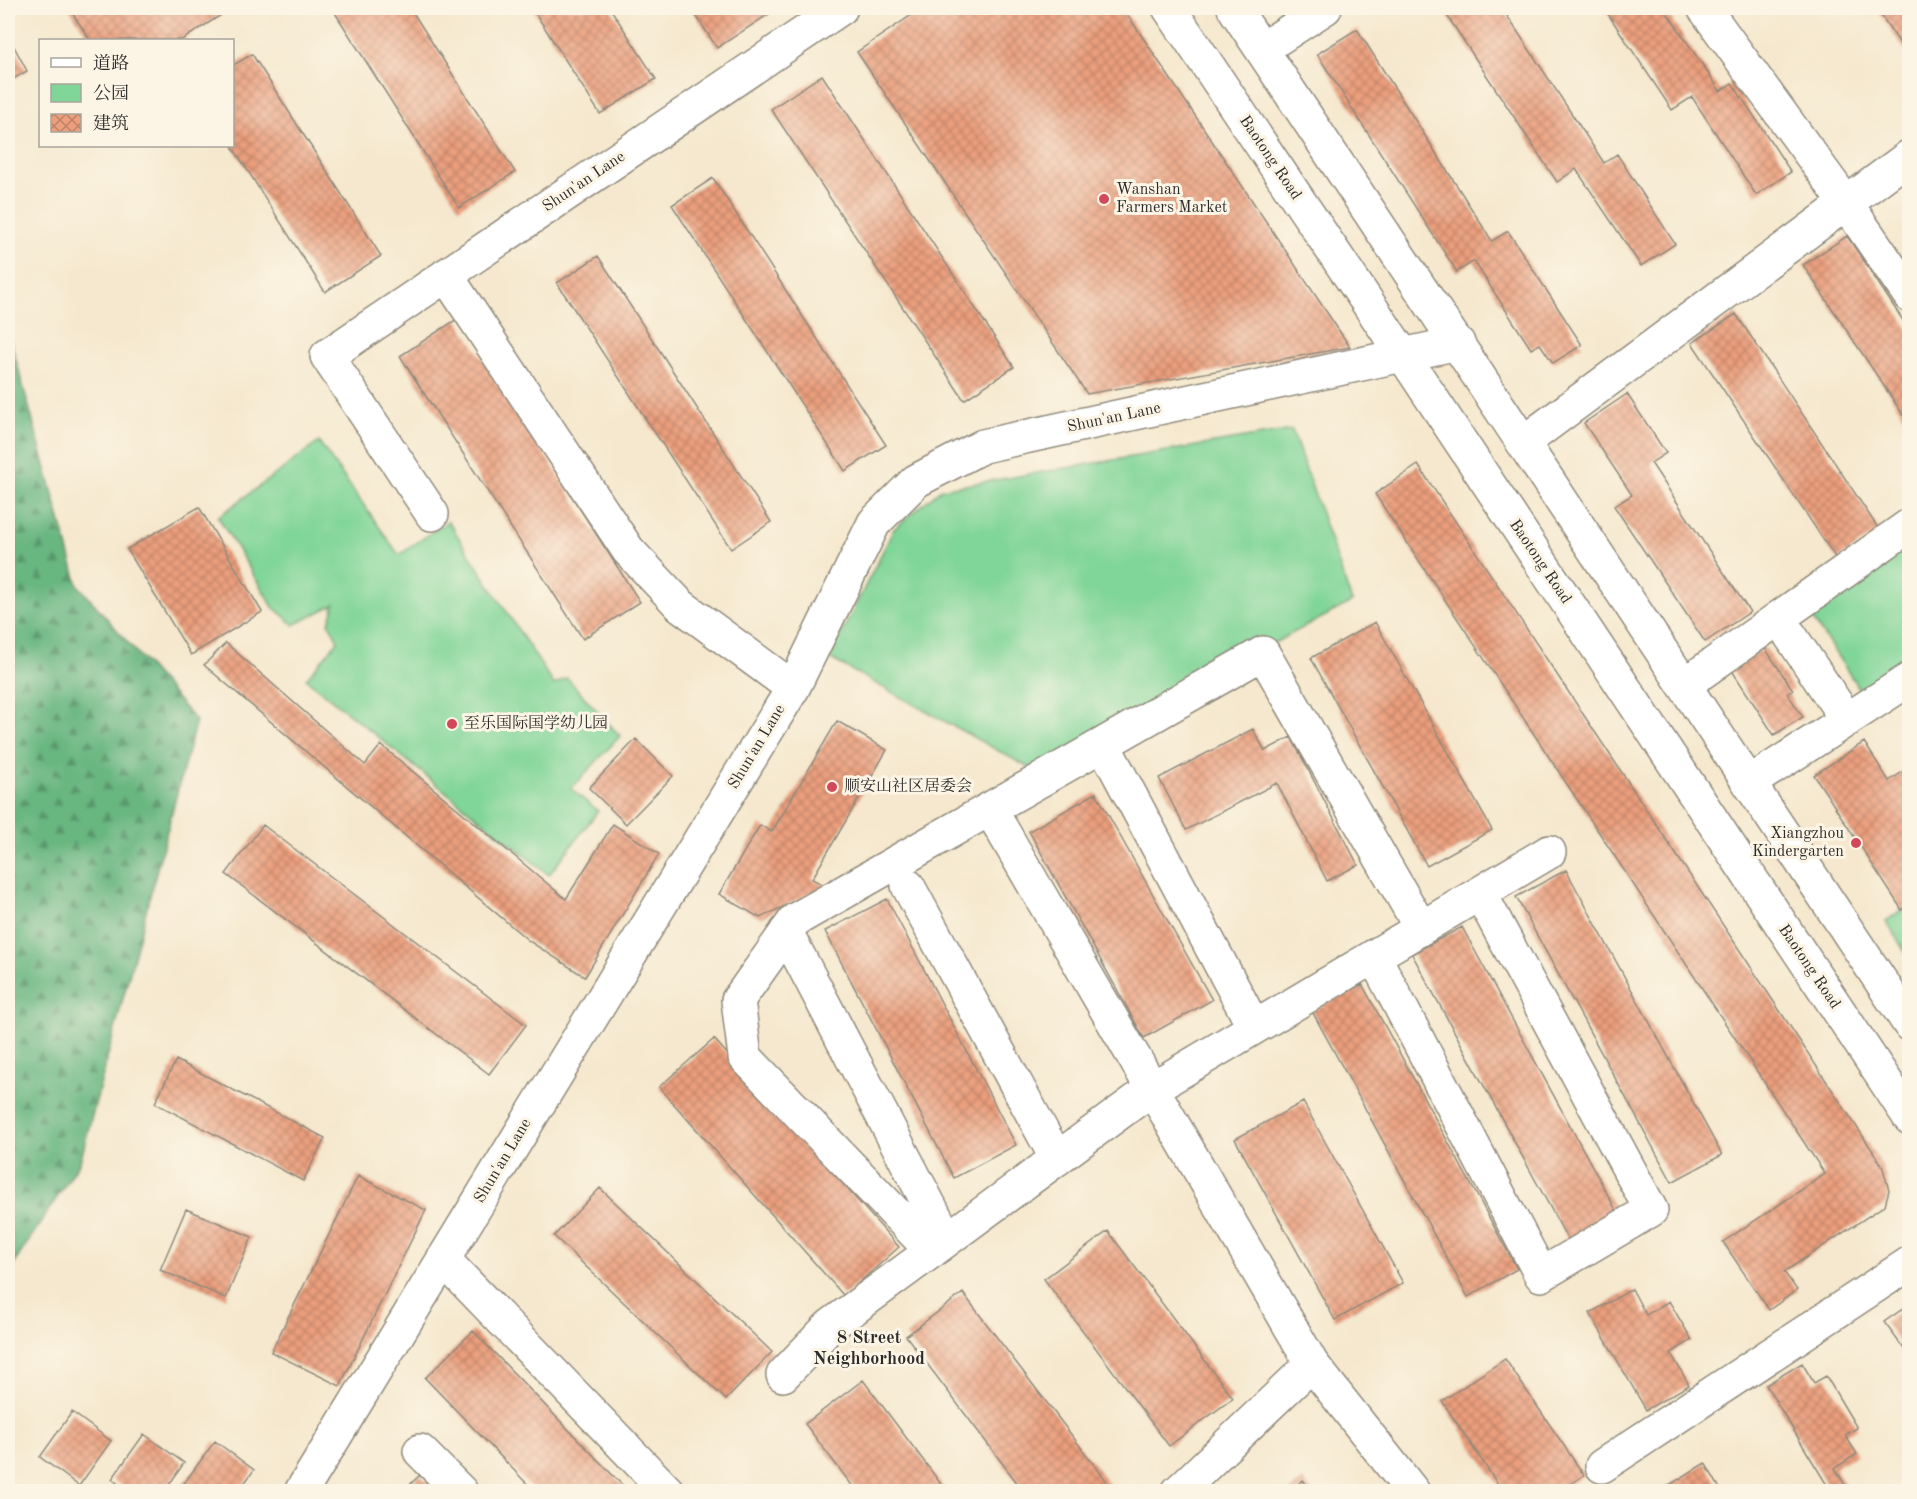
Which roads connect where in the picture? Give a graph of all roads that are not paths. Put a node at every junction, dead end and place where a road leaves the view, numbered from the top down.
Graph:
1 (841, 8) edge
2 (1169, 8) edge
3 (1234, 8) edge
4 (1325, 8) edge
5 (1704, 8) edge
6 (1262, 49) junction
7 (1910, 156) edge
8 (1846, 203) junction
9 (446, 275) junction
10 (1910, 296) edge
11 (1458, 343) junction
12 (1403, 355) junction
13 (1524, 442) junction
14 (432, 514) dead end
15 (1910, 525) edge
16 (1790, 634) dead end
17 (1910, 679) edge
18 (1684, 685) junction
19 (793, 688) junction
20 (1847, 720) junction
21 (1111, 759) dead end
22 (1749, 783) junction
23 (990, 809) junction
24 (1549, 852) dead end
25 (908, 886) dead end
26 (1480, 893) junction
27 (1421, 928) junction
28 (786, 932) junction
29 (1374, 956) junction
30 (1910, 1026) edge
31 (1254, 1027) junction
32 (1153, 1088) junction
33 (1910, 1118) edge
34 (1056, 1159) junction
35 (940, 1245) junction
36 (443, 1259) junction
37 (1910, 1263) edge
38 (1312, 1364) junction
39 (783, 1375) dead end
40 (420, 1451) dead end
41 (1602, 1466) dead end
42 (301, 1491) edge
43 (461, 1491) edge
44 (668, 1491) edge
45 (1178, 1491) edge
46 (1413, 1491) edge

1 - 9 street, Shun'an Lane
2 - 12 street, Baotong Road
3 - 6 street
4 - 6 street
5 - 8 street
6 - 11 street
7 - 8 street
8 - 10 street
8 - 13 street
9 - 14 street, Shun'an Lane
9 - 19 street
11 - 12 street, Shun'an Lane
11 - 13 street
12 - 19 street, Shun'an Lane
12 - 33 street, Baotong Road
13 - 18 street
15 - 18 street
16 - 20 street
17 - 20 street
18 - 22 street
19 - 36 street, Shun'an Lane
20 - 22 street
21 - 31 street
22 - 30 street
23 - 27 street
23 - 28 street
23 - 32 street
24 - 26 street
25 - 34 street
26 - 27 street
26 - 29 street
27 - 29 street
28 - 35 street
28 - 35 street
29 - 31 street
31 - 32 street
32 - 34 street
32 - 38 street
34 - 35 street
35 - 39 street
36 - 42 street, Shun'an Lane
36 - 44 street
37 - 41 street
38 - 45 street
38 - 46 street
40 - 43 street

